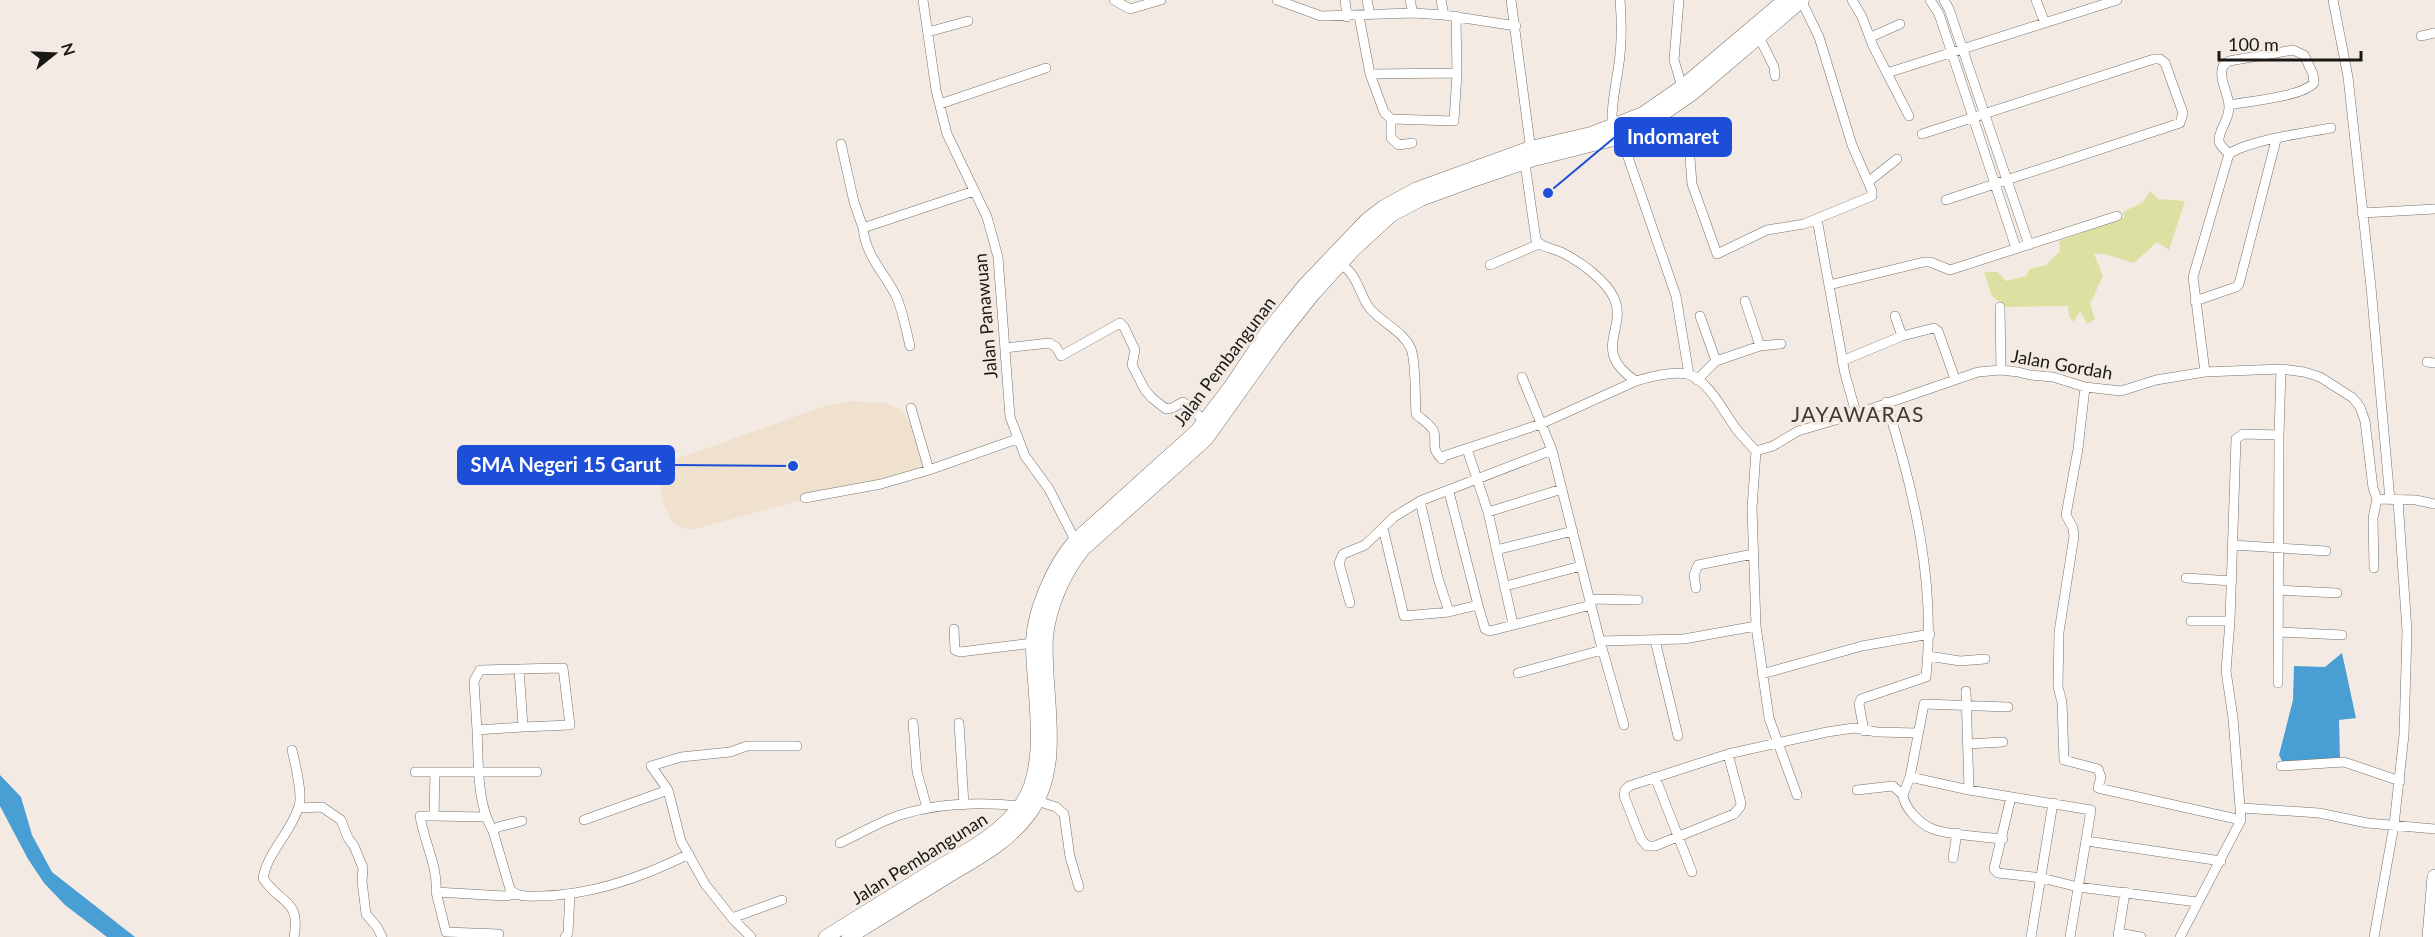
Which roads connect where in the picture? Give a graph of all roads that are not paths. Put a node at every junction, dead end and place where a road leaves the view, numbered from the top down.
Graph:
1 (923, 0) edge
2 (1114, 0) edge
3 (1161, 0) edge
4 (1276, 0) edge
5 (1345, 0) edge
6 (1367, 0) edge
7 (1410, 0) edge
8 (1441, 0) edge
9 (1511, 0) edge
10 (1620, 0) edge
11 (1679, 0) edge
12 (1785, 0) edge
13 (1802, 0) edge
14 (1852, 0) edge
15 (1930, 0) edge
16 (1944, 0) edge
17 (2036, 0) edge
18 (2117, 0) edge
19 (2333, 0) edge
20 (1413, 13) junction
21 (1364, 15) junction
22 (1444, 15) junction
23 (1456, 16) junction
24 (1347, 17) junction
25 (968, 21) dead end
26 (2045, 23) junction
27 (1900, 24) dead end
28 (1515, 26) junction
29 (927, 32) junction
30 (2435, 33) edge
31 (2421, 36) dead end
32 (1759, 37) junction
33 (1871, 37) junction
34 (1961, 49) junction
35 (1950, 52) junction
36 (1046, 68) dead end
37 (1457, 73) junction
38 (1887, 73) junction
39 (1370, 74) junction
40 (1775, 76) dead end
41 (1682, 87) junction
42 (940, 104) junction
43 (2229, 105) junction
44 (1984, 114) junction
45 (1909, 116) dead end
46 (1973, 117) junction
47 (1391, 119) junction
48 (2331, 128) dead end
49 (1617, 131) junction
50 (1922, 134) dead end
51 (2276, 140) junction
52 (1412, 143) dead end
53 (841, 144) dead end
54 (2229, 154) junction
55 (1528, 155) junction
56 (1690, 158) dead end
57 (1897, 159) dead end
58 (2006, 181) junction
59 (1868, 182) junction
60 (1995, 185) junction
61 (974, 191) junction
62 (1946, 200) dead end
63 (2435, 208) edge
64 (2362, 213) junction
65 (2117, 216) dead end
66 (1817, 219) junction
67 (863, 228) junction
68 (1352, 243) junction
69 (1539, 244) junction
70 (2029, 245) junction
71 (2016, 248) junction
72 (1340, 264) junction
73 (1490, 265) dead end
74 (1829, 285) junction
75 (2194, 300) junction
76 (1745, 301) dead end
77 (2000, 307) dead end
78 (1700, 316) dead end
79 (1895, 316) dead end
80 (1902, 336) junction
81 (1781, 344) dead end
82 (909, 346) dead end
83 (1760, 346) junction
84 (1005, 348) junction
85 (1264, 348) junction
86 (1716, 361) junction
87 (1842, 361) junction
88 (2282, 369) junction
89 (2001, 370) junction
90 (2205, 372) junction
91 (1522, 377) dead end
92 (1693, 377) junction
93 (1956, 379) junction
94 (1636, 381) junction
95 (2085, 387) junction
96 (1886, 402) junction
97 (911, 408) dead end
98 (1856, 413) junction
99 (1205, 421) junction
100 (1541, 424) junction
101 (2279, 435) junction
102 (1017, 439) junction
103 (1467, 449) junction
104 (1552, 450) junction
105 (1756, 451) junction
106 (929, 470) junction
107 (1477, 479) junction
108 (1562, 489) junction
109 (1449, 492) junction
110 (805, 498) dead end
111 (2377, 499) junction
112 (2394, 500) junction
113 (1420, 501) junction
114 (2435, 504) edge
115 (1488, 512) junction
116 (1383, 528) junction
117 (1573, 531) junction
118 (1079, 545) junction
119 (2233, 545) junction
120 (2277, 548) junction
121 (1496, 549) junction
122 (2326, 551) dead end
123 (1753, 555) junction
124 (1581, 566) junction
125 (2374, 568) dead end
126 (2186, 578) dead end
127 (2232, 581) junction
128 (1506, 586) junction
129 (1696, 588) dead end
130 (2278, 590) junction
131 (2337, 593) dead end
132 (1638, 600) dead end
133 (1590, 602) junction
134 (1350, 603) dead end
135 (1478, 605) junction
136 (1449, 612) junction
137 (2191, 621) dead end
138 (2230, 621) junction
139 (1513, 624) junction
140 (1755, 626) junction
141 (954, 629) dead end
142 (2278, 632) junction
143 (1930, 634) junction
144 (2342, 635) dead end
145 (1655, 640) junction
146 (1033, 643) junction
147 (1601, 646) junction
148 (1928, 656) junction
149 (1986, 659) dead end
150 (519, 669) junction
151 (1518, 673) dead end
152 (1762, 674) junction
153 (2278, 683) dead end
154 (1966, 691) dead end
155 (1967, 706) junction
156 (2008, 707) dead end
157 (913, 723) dead end
158 (959, 723) dead end
159 (1624, 726) dead end
160 (523, 728) junction
161 (477, 730) junction
162 (1864, 731) junction
163 (1918, 733) junction
164 (1678, 736) dead end
165 (1777, 742) junction
166 (2003, 742) dead end
167 (1968, 744) junction
168 (797, 746) dead end
169 (292, 750) dead end
170 (1728, 754) junction
171 (2281, 766) dead end
172 (416, 772) dead end
173 (435, 772) junction
174 (537, 772) dead end
175 (480, 773) junction
176 (1655, 777) junction
177 (1910, 777) junction
178 (2400, 781) junction
179 (668, 790) junction
180 (1857, 790) dead end
181 (1969, 790) junction
182 (1797, 795) dead end
183 (1903, 795) junction
184 (2012, 797) junction
185 (1036, 801) junction
186 (2053, 803) junction
187 (964, 805) junction
188 (1020, 806) junction
189 (299, 808) junction
190 (927, 808) junction
191 (2242, 808) junction
192 (434, 816) junction
193 (485, 817) junction
194 (584, 820) dead end
195 (2241, 820) junction
196 (522, 821) dead end
197 (2394, 825) junction
198 (2435, 829) edge
199 (493, 831) junction
200 (1957, 833) junction
201 (1678, 836) junction
202 (2003, 839) junction
203 (2087, 841) junction
204 (840, 843) dead end
205 (689, 854) junction
206 (1953, 858) dead end
207 (2221, 861) junction
208 (1692, 873) dead end
209 (2042, 878) junction
210 (2435, 878) edge
211 (1079, 887) dead end
212 (2078, 887) junction
213 (436, 892) junction
214 (2125, 892) junction
215 (517, 894) junction
216 (570, 894) junction
217 (782, 900) dead end
218 (2197, 902) junction
219 (732, 918) junction
220 (860, 923) junction
221 (499, 934) dead end
222 (2118, 935) edge
223 (294, 937) edge
224 (382, 937) edge
225 (565, 937) edge
226 (752, 937) edge
227 (826, 937) edge
228 (849, 937) edge
229 (2031, 937) edge
230 (2070, 937) edge
231 (2141, 937) edge
232 (2180, 937) edge
233 (2374, 937) edge
234 (2430, 937) edge

1 - 29 street, Jalan Panawuan
2 - 3 street
4 - 24 street
5 - 24 street
6 - 21 street
7 - 20 street
8 - 22 street
9 - 28 street
10 - 49 street
11 - 41 street
12 - 41 main road, Jalan Pembangunan
13 - 32 main road, Jalan Pembangunan
13 - 59 street
14 - 33 street
15 - 35 street
16 - 34 street
17 - 26 street
18 - 26 street
19 - 64 street
20 - 21 street
20 - 22 street
21 - 24 street
21 - 39 street
22 - 23 street
23 - 28 street
23 - 37 street
25 - 29 street
26 - 34 street
27 - 33 street
28 - 55 street
29 - 42 street, Jalan Panawuan
30 - 31 street
32 - 40 street
32 - 49 main road, Jalan Pembangunan
33 - 38 street
34 - 35 street
34 - 44 street
35 - 38 street
35 - 46 street
36 - 42 street
37 - 39 street
37 - 47 street
38 - 45 street
39 - 47 street
41 - 49 main road, Jalan Pembangunan
42 - 61 street, Jalan Panawuan
43 - 43 street
43 - 54 street
44 - 46 street
44 - 58 street
44 - 58 street
46 - 50 street
46 - 60 street
47 - 52 street
48 - 51 street
49 - 55 main road, Jalan Pembangunan
49 - 92 street
51 - 54 street
51 - 75 street
53 - 67 street
54 - 75 street
55 - 68 main road, Jalan Pembangunan
55 - 69 street
56 - 66 street
57 - 59 street
58 - 60 street
58 - 70 street
59 - 66 street
60 - 62 street
60 - 71 street
61 - 67 street
61 - 84 street, Jalan Panawuan
63 - 64 street
64 - 112 street
65 - 70 street
66 - 74 street
67 - 82 street
68 - 72 main road, Jalan Pembangunan
68 - 85 main road, Jalan Pembangunan
69 - 73 street
69 - 94 street
70 - 71 street
71 - 74 street
72 - 85 main road, Jalan Pembangunan
72 - 103 street
74 - 87 street
75 - 90 street
76 - 83 street
77 - 89 street
78 - 86 street
79 - 80 street
80 - 87 street
80 - 93 street
81 - 83 street
83 - 86 street
84 - 99 street
84 - 102 street, Jalan Panawuan
85 - 99 main road, Jalan Pembangunan
85 - 118 main road, Jalan Pembangunan
86 - 92 street
87 - 98 street
88 - 90 street, Jalan Gordah
88 - 101 street
88 - 111 street, Jalan Gordah
89 - 93 street, Jalan Gordah
89 - 95 street, Jalan Gordah
90 - 95 street, Jalan Gordah
91 - 100 street
92 - 94 street
92 - 105 street
93 - 96 street, Jalan Gordah
94 - 100 street
95 - 195 street
96 - 98 street, Jalan Gordah
96 - 143 street
97 - 106 street
98 - 105 street, Jalan Gordah
99 - 118 main road, Jalan Pembangunan
100 - 103 street
100 - 104 street
101 - 119 street
101 - 120 street
102 - 106 street
102 - 118 street, Jalan Panawuan
103 - 107 street
104 - 107 street
104 - 108 street
105 - 123 street
106 - 110 street
107 - 109 street
107 - 115 street
108 - 115 street
108 - 117 street
109 - 113 street
109 - 135 street
111 - 112 street
111 - 125 street, Jalan Gordah
112 - 114 street
112 - 178 street
113 - 116 street
113 - 136 street
115 - 121 street
116 - 134 street
116 - 136 street
117 - 121 street
117 - 124 street
118 - 146 main road, Jalan Pembangunan
118 - 185 main road, Jalan Pembangunan
119 - 120 street
119 - 127 street
120 - 122 street
120 - 130 street
121 - 128 street
123 - 129 street
123 - 140 street
124 - 128 street
124 - 133 street
126 - 127 street
127 - 138 street
128 - 139 street
130 - 131 street
130 - 142 street
132 - 133 street
133 - 139 street
133 - 147 street
135 - 136 street
135 - 139 street
137 - 138 street
138 - 191 street
140 - 145 street
140 - 152 street
141 - 146 street
142 - 144 street
142 - 153 street
143 - 148 street
143 - 152 street
145 - 147 street
145 - 164 street
146 - 188 main road, Jalan Pembangunan
147 - 151 street
147 - 159 street
148 - 149 street
148 - 162 street
150 - 160 street
150 - 160 street
150 - 161 street
152 - 165 street
154 - 155 street
155 - 156 street
155 - 163 street
155 - 167 street
157 - 190 street
158 - 187 street
160 - 161 street
161 - 175 street
162 - 163 street
162 - 165 street
163 - 177 street
165 - 170 street
165 - 182 street
166 - 167 street
167 - 181 street
168 - 179 street
169 - 189 street
170 - 176 street
170 - 201 street
171 - 178 street
172 - 173 street
173 - 175 street
173 - 192 street
174 - 175 street
175 - 193 street
176 - 201 street
176 - 201 street
177 - 181 street
177 - 183 street
178 - 197 street
179 - 194 street
179 - 205 street
180 - 183 street
181 - 184 street
183 - 200 street
184 - 186 street
184 - 202 street
185 - 211 street
185 - 220 main road, Jalan Pembangunan
186 - 203 street
186 - 209 street
187 - 188 street
187 - 190 street
188 - 220 main road, Jalan Pembangunan
189 - 223 street
189 - 224 street
190 - 204 street
191 - 195 street
191 - 197 street
192 - 193 street
192 - 213 street
193 - 199 street
195 - 207 street
196 - 199 street
197 - 198 street
197 - 233 street
199 - 215 street
200 - 202 street
200 - 206 street
201 - 208 street
202 - 209 street
203 - 207 street
203 - 212 street
205 - 216 street
205 - 219 street
207 - 218 street
209 - 212 street
209 - 229 street
210 - 234 main road
212 - 214 street
212 - 230 street
213 - 215 street
213 - 221 street
214 - 218 street
214 - 222 street
215 - 216 street
216 - 225 street
217 - 219 street
218 - 232 street
219 - 226 street
220 - 227 main road, Jalan Pembangunan
220 - 228 main road, Jalan Pembangunan
222 - 231 street

